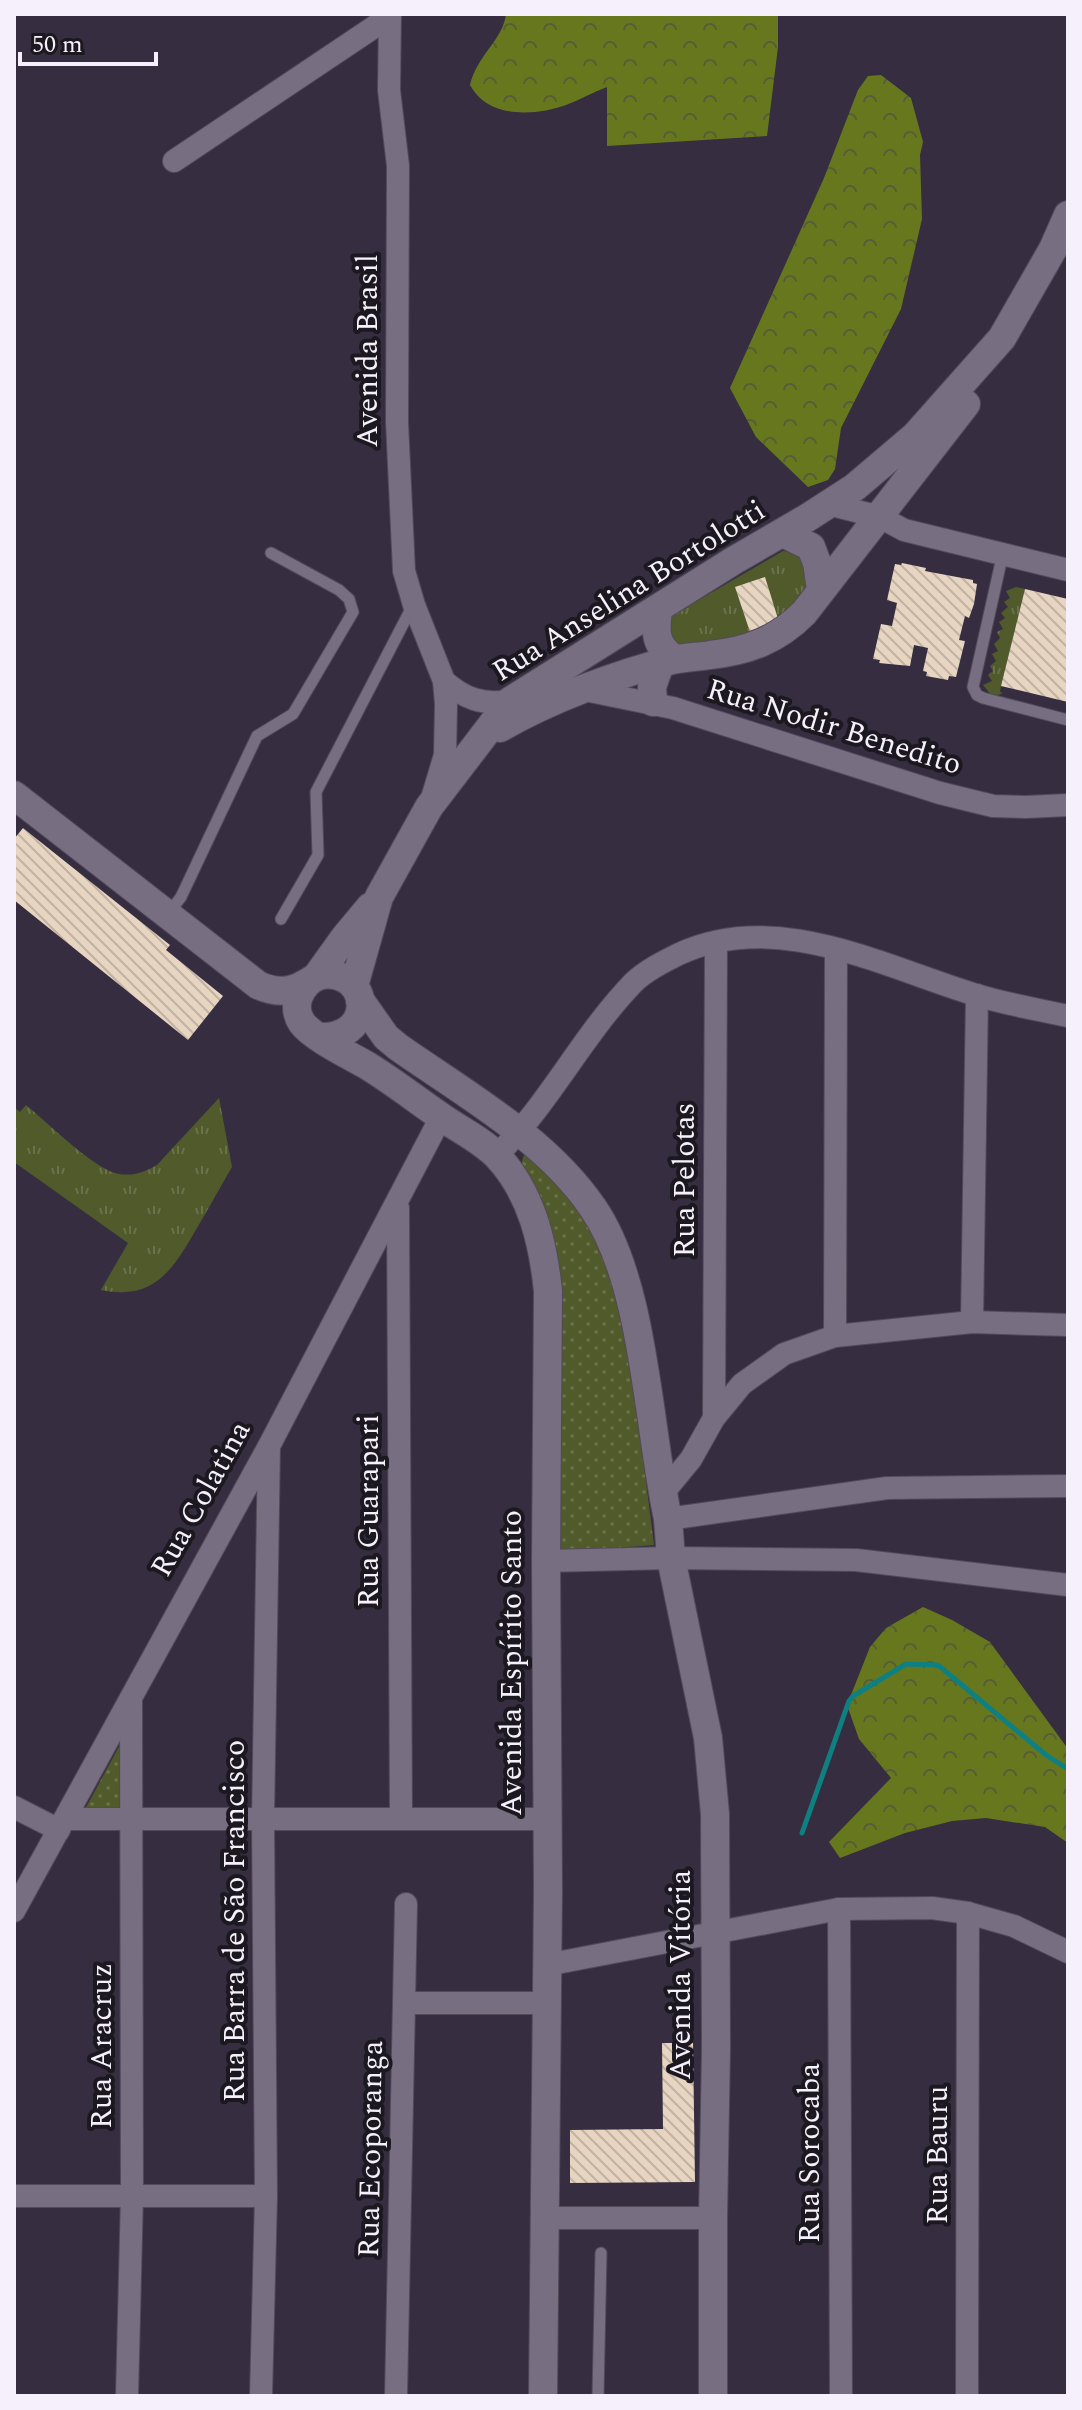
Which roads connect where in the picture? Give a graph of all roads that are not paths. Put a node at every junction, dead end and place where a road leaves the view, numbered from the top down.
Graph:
1 (390, 16) edge
2 (174, 161) dead end
3 (1068, 215) edge
4 (1002, 338) junction
5 (828, 504) junction
6 (880, 517) junction
7 (783, 533) junction
8 (271, 553) dead end
9 (1003, 553) junction
10 (1068, 570) edge
11 (821, 590) junction
12 (414, 605) junction
13 (658, 610) junction
14 (667, 662) junction
15 (444, 681) junction
16 (585, 690) junction
17 (510, 701) junction
18 (653, 702) junction
19 (1068, 720) edge
20 (486, 736) junction
21 (14, 798) edge
22 (1068, 805) edge
23 (429, 807) junction
24 (379, 897) junction
25 (168, 914) junction
26 (281, 919) dead end
27 (716, 942) junction
28 (836, 949) junction
29 (312, 980) junction
30 (258, 985) junction
31 (357, 993) junction
32 (977, 995) junction
33 (1068, 1016) edge
34 (314, 1033) junction
35 (441, 1117) junction
36 (525, 1138) junction
37 (497, 1155) junction
38 (398, 1203) junction
39 (972, 1322) junction
40 (1068, 1325) edge
41 (835, 1336) junction
42 (714, 1418) junction
43 (269, 1446) junction
44 (1068, 1486) edge
45 (665, 1506) junction
46 (671, 1558) junction
47 (546, 1561) junction
48 (1068, 1585) edge
49 (131, 1696) junction
50 (14, 1807) edge
51 (132, 1819) junction
52 (263, 1819) junction
53 (401, 1819) junction
54 (546, 1819) junction
55 (62, 1825) junction
56 (406, 1904) dead end
57 (839, 1909) junction
58 (14, 1911) edge
59 (968, 1913) junction
60 (714, 1934) junction
61 (1068, 1952) edge
62 (546, 1965) junction
63 (404, 2003) junction
64 (545, 2003) junction
65 (132, 2195) junction
66 (14, 2196) edge
67 (266, 2196) junction
68 (544, 2218) junction
69 (713, 2218) junction
70 (601, 2253) dead end
71 (127, 2396) edge
72 (261, 2396) edge
73 (396, 2396) edge
74 (543, 2396) edge
75 (598, 2396) edge
76 (713, 2396) edge
77 (841, 2396) edge
78 (967, 2396) edge

1 - 2 street
1 - 12 street, Avenida Brasil
3 - 4 street, Rua Anselina Bortolotti
4 - 5 street, Rua Anselina Bortolotti
4 - 6 street, Rua Anselina Bortolotti
5 - 6 street
5 - 7 street, Rua Anselina Bortolotti
6 - 9 street
6 - 11 street, Rua Anselina Bortolotti
7 - 11 street
7 - 13 street, Rua Anselina Bortolotti
8 - 25 lane
9 - 10 street
9 - 19 lane
11 - 14 street, Rua Anselina Bortolotti
12 - 15 street, Avenida Brasil
12 - 26 lane
13 - 14 street
13 - 17 street, Rua Anselina Bortolotti
14 - 16 street, Rua Anselina Bortolotti
14 - 18 street
15 - 17 street
15 - 23 street, Avenida Brasil
16 - 18 street, Rua Nodir Benedito
16 - 20 street, Rua Anselina Bortolotti
17 - 20 street, Rua Anselina Bortolotti
18 - 22 street, Rua Nodir Benedito
20 - 23 street
21 - 25 street, Avenida Espírito Santo
23 - 24 street
24 - 29 street
24 - 31 street
25 - 30 street, Avenida Espírito Santo
27 - 28 street
27 - 36 street
27 - 42 street, Rua Pelotas
28 - 32 street
28 - 41 street
29 - 30 street
29 - 31 street
29 - 34 street
30 - 34 street, Avenida Espírito Santo
31 - 34 street
31 - 36 street, Avenida Vitória
32 - 33 street
32 - 39 street
34 - 35 street, Avenida Espírito Santo
35 - 37 street, Avenida Espírito Santo
35 - 38 street, Rua Colatina
36 - 37 street
36 - 45 street, Avenida Vitória
37 - 47 street, Avenida Espírito Santo
38 - 43 street, Rua Colatina
38 - 53 street, Rua Guarapari
39 - 40 street
39 - 41 street
41 - 42 street
42 - 45 street
43 - 49 street, Rua Colatina
43 - 52 street, Rua Barra de São Francisco
44 - 45 street
45 - 46 street, Avenida Vitória
46 - 47 street
46 - 48 street
46 - 60 street, Avenida Vitória
47 - 54 street, Avenida Espírito Santo
49 - 51 street, Rua Aracruz
49 - 55 street, Rua Colatina
50 - 55 street
51 - 52 street
51 - 55 street
51 - 65 street, Rua Aracruz
52 - 53 street
52 - 67 street, Rua Barra de São Francisco
53 - 54 street
54 - 62 street, Avenida Espírito Santo
55 - 58 street, Rua Colatina
56 - 63 street, Rua Ecoporanga
57 - 59 street
57 - 60 street
57 - 77 street, Rua Sorocaba
59 - 61 street
59 - 78 street, Rua Bauru
60 - 62 street
60 - 69 street, Avenida Vitória
62 - 64 street, Avenida Espírito Santo
63 - 64 street
63 - 73 street, Rua Ecoporanga
64 - 68 street, Avenida Espírito Santo
65 - 66 street
65 - 67 street
65 - 71 street, Rua Aracruz
67 - 72 street, Rua Barra de São Francisco
68 - 69 street
68 - 74 street, Avenida Espírito Santo
69 - 76 street, Avenida Vitória
70 - 75 lane

